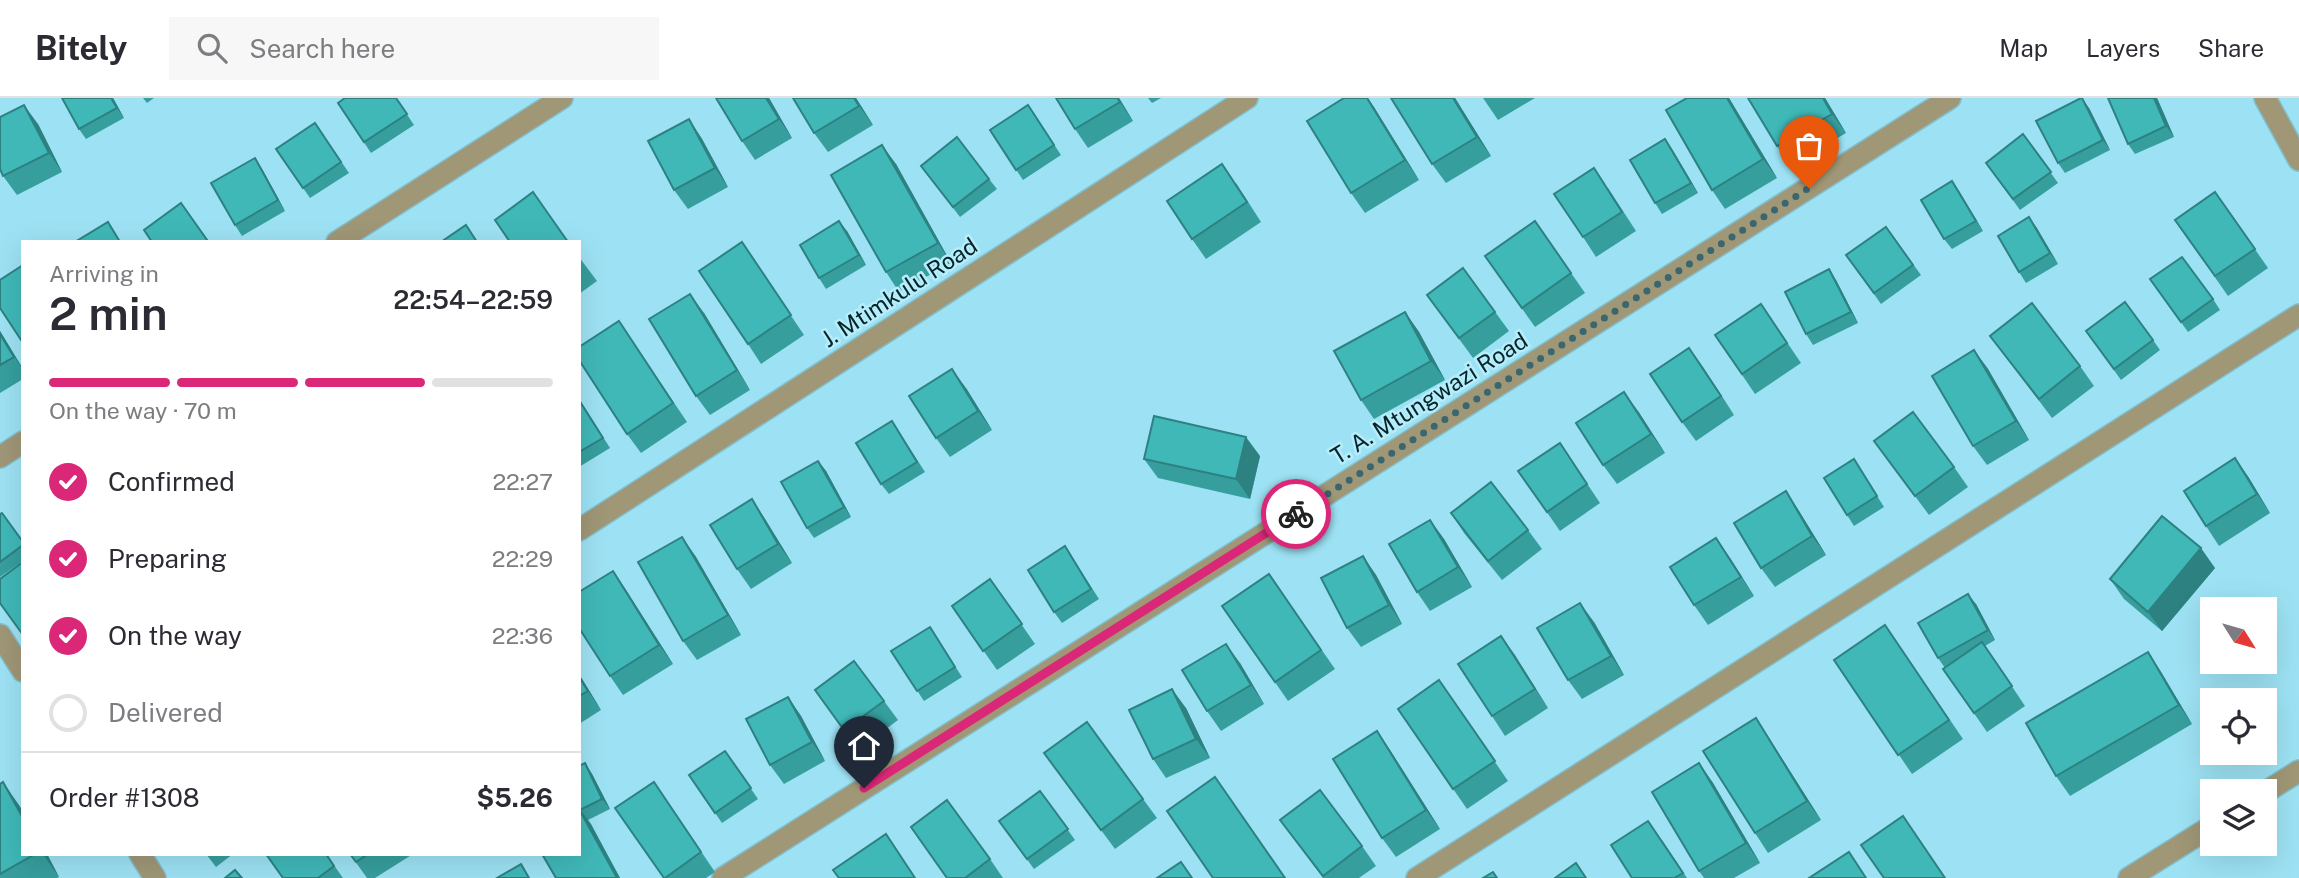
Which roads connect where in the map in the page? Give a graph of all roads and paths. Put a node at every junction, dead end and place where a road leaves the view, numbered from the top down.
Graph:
1 (562, 98) edge
2 (1247, 98) edge
3 (1950, 98) edge
4 (2266, 98) edge
5 (2299, 160) edge
6 (340, 240) edge
7 (2299, 315) edge
8 (21, 443) edge
9 (0, 457) edge
10 (581, 529) edge
11 (0, 635) edge
12 (21, 668) edge
13 (2299, 771) edge
14 (2277, 785) edge
15 (2200, 834) edge
16 (141, 856) edge
17 (155, 878) edge
18 (723, 878) edge
19 (1417, 878) edge
20 (2129, 878) edge

1 - 6 street
2 - 10 street, J. Mtimkulu Road
3 - 18 street, T. A. Mtungwazi Road
4 - 5 street
7 - 19 street
8 - 9 street
11 - 12 street
13 - 14 street
15 - 20 street
16 - 17 street

